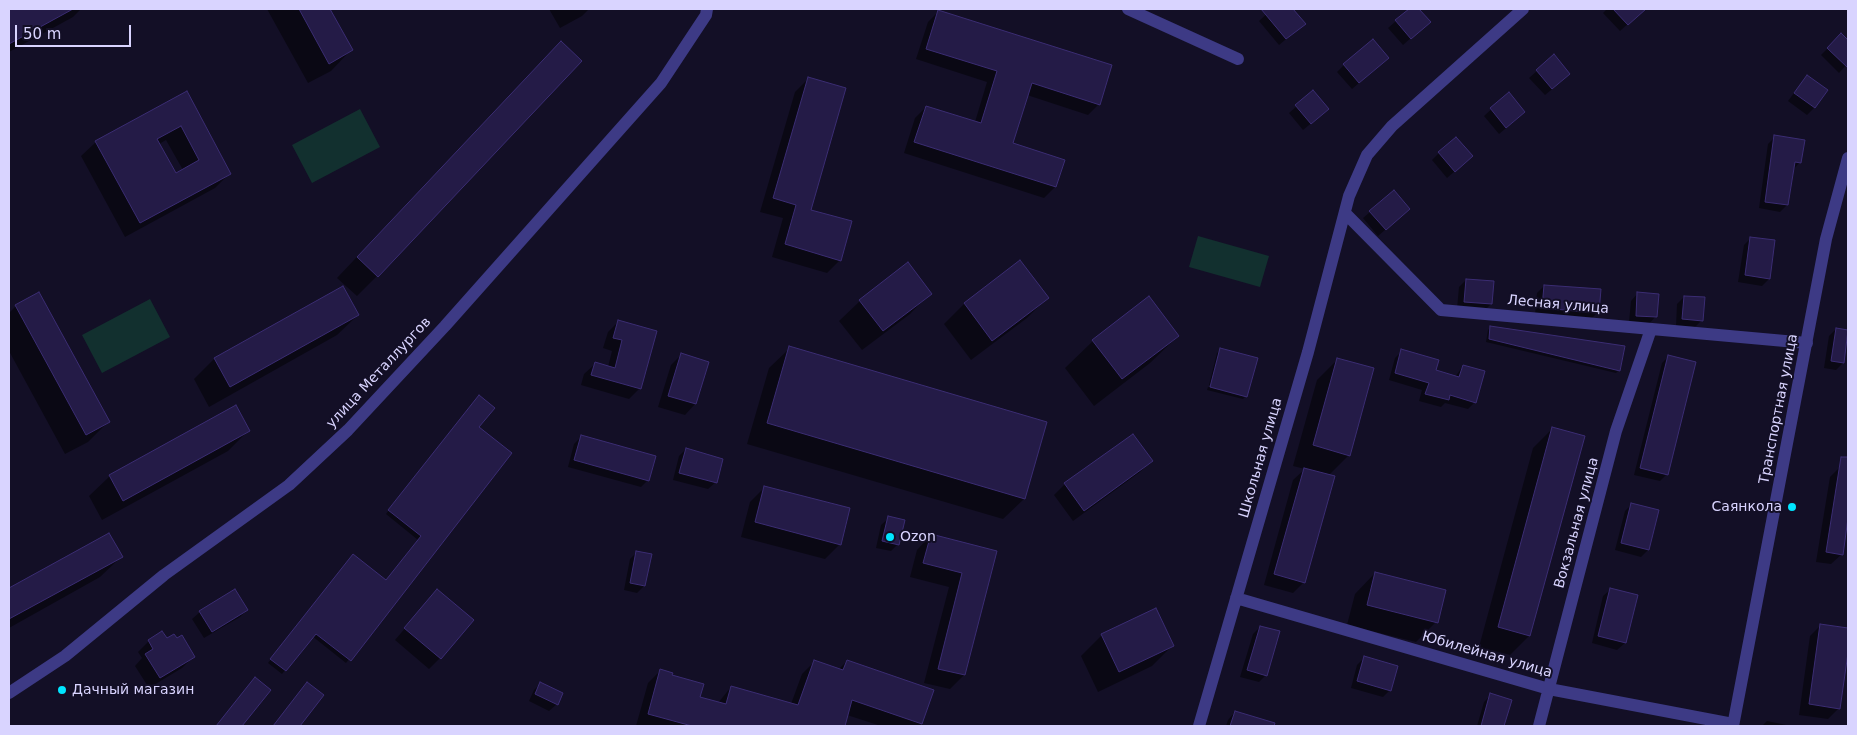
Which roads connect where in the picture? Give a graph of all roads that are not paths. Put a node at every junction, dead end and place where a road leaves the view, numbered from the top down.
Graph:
1 (706, 9) edge
2 (1128, 9) edge
3 (1523, 9) edge
4 (1238, 60) dead end
5 (1848, 158) edge
6 (1346, 214) junction
7 (1651, 329) junction
8 (1807, 343) junction
9 (1236, 598) junction
10 (1549, 689) junction
11 (9, 693) edge
12 (1733, 725) edge
13 (1199, 726) edge
14 (1539, 726) edge

1 - 11 street, улица Металлургов
2 - 4 street
3 - 6 street, Школьная улица
5 - 8 street, Транспортная улица
6 - 7 street, Лесная улица
6 - 9 street, Школьная улица
7 - 8 street, Лесная улица
7 - 10 street, Вокзальная улица
8 - 12 street, Транспортная улица
9 - 10 street, Юбилейная улица
9 - 13 street, Школьная улица
10 - 12 street, Юбилейная улица
10 - 14 street, Вокзальная улица

